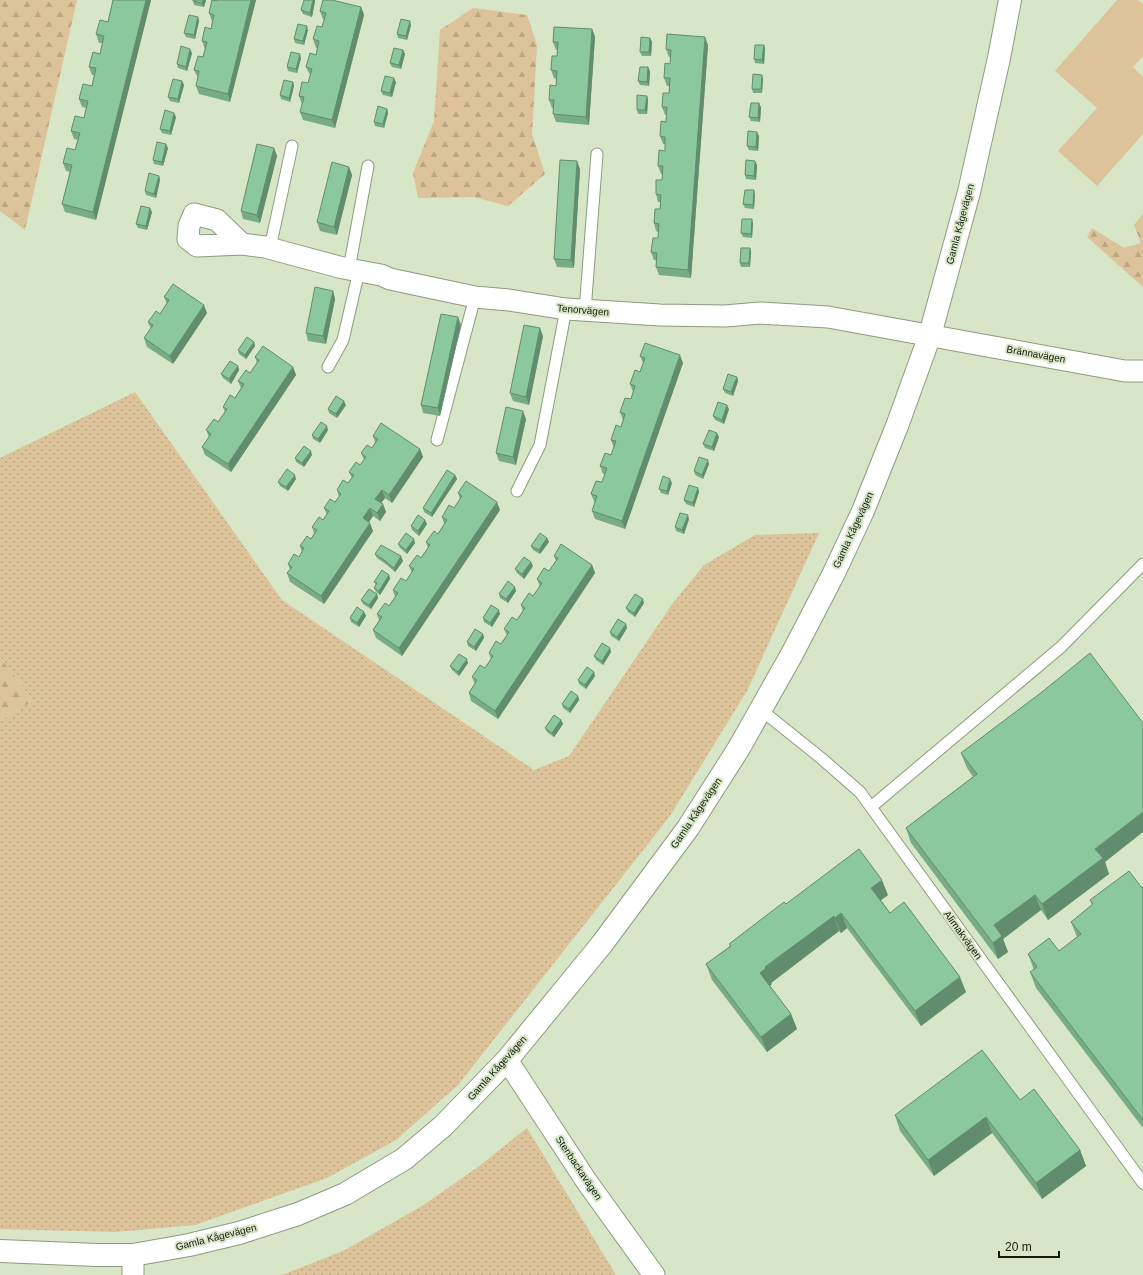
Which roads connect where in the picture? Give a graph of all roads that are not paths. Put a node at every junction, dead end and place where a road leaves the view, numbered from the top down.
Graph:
1 (1010, 0) edge
2 (292, 146) dead end
3 (597, 154) dead end
4 (368, 166) dead end
5 (242, 244) dead end
6 (270, 248) junction
7 (354, 270) junction
8 (475, 297) junction
9 (575, 310) junction
10 (930, 335) junction
11 (328, 367) dead end
12 (1143, 371) edge
13 (437, 440) dead end
14 (517, 491) dead end
15 (1143, 564) edge
16 (760, 709) junction
17 (871, 807) junction
18 (508, 1060) junction
19 (1143, 1183) edge
20 (0, 1251) edge
21 (133, 1265) edge
22 (654, 1275) edge

1 - 10 street, Gamla Kågevägen
2 - 6 lane
3 - 9 lane
4 - 7 lane
5 - 6 street, Tenorvägen
6 - 7 street, Tenorvägen
7 - 8 street, Tenorvägen
7 - 11 lane
8 - 9 street, Tenorvägen
8 - 13 lane
9 - 10 street, Tenorvägen
9 - 14 lane
10 - 12 street, Brännavägen
10 - 16 street, Gamla Kågevägen
15 - 17 lane
16 - 17 lane, Alimakvägen
16 - 18 street, Gamla Kågevägen
17 - 19 lane, Alimakvägen
18 - 21 street, Gamla Kågevägen
18 - 22 street, Stenbackavägen
20 - 21 street, Gamla Kågevägen

